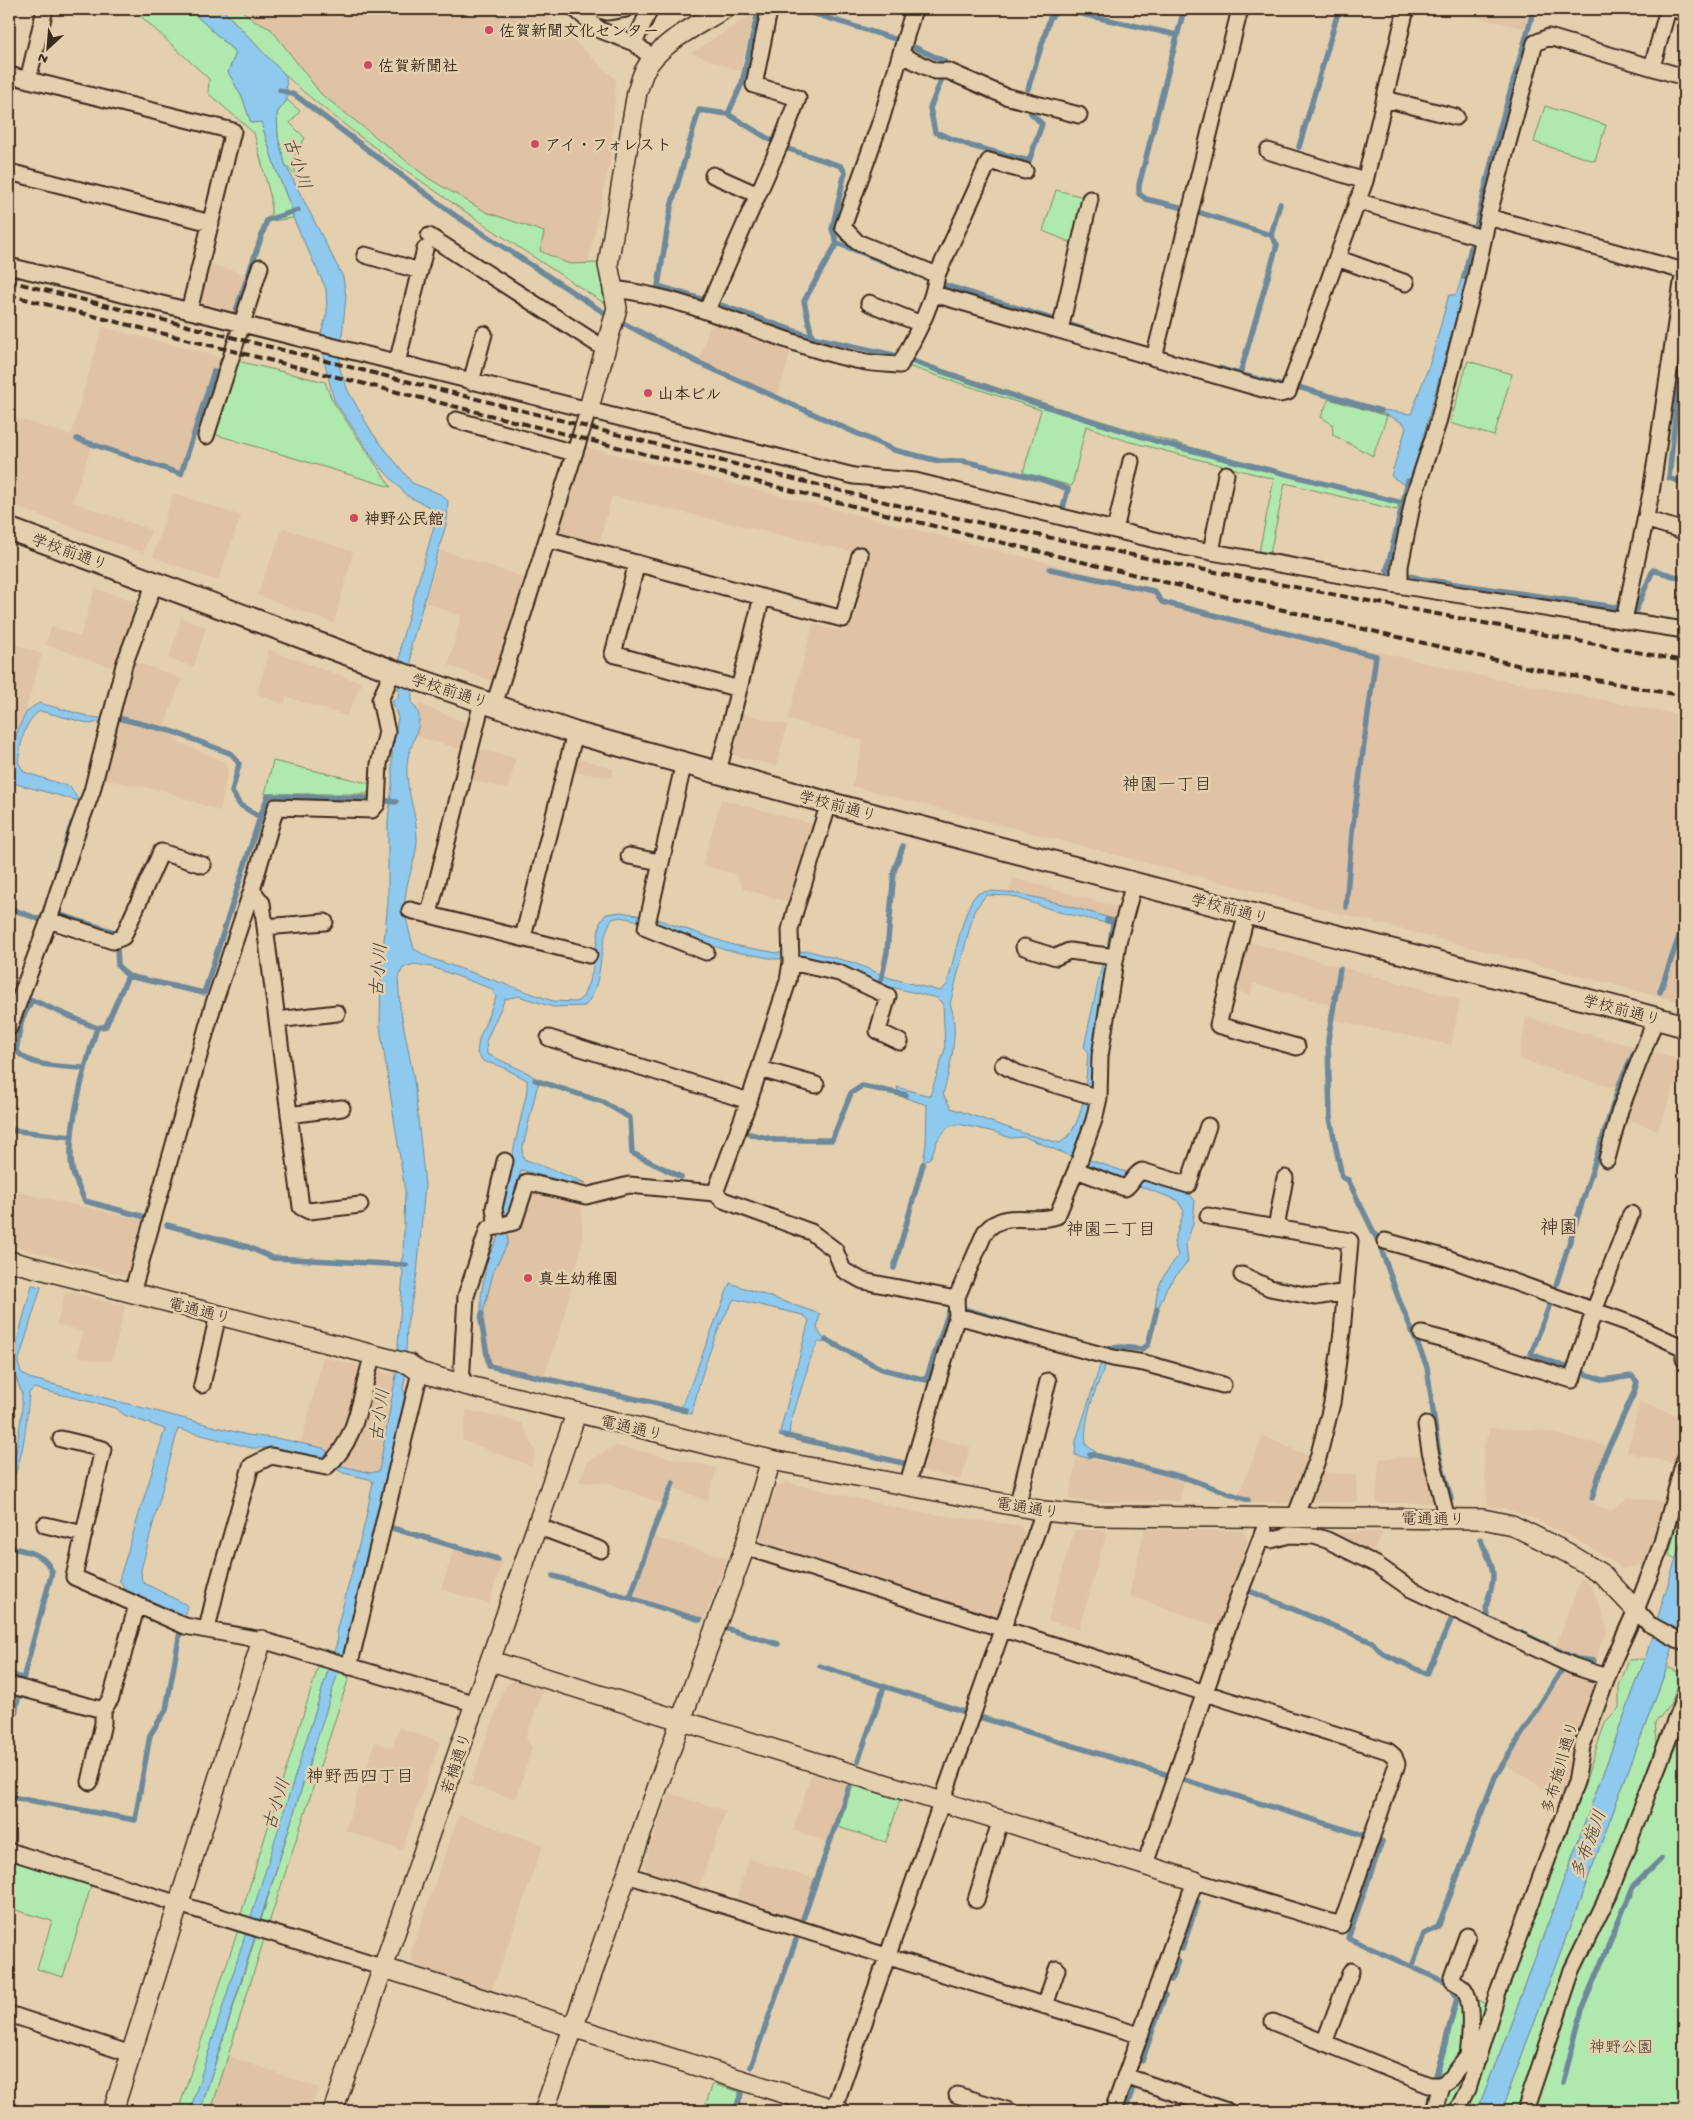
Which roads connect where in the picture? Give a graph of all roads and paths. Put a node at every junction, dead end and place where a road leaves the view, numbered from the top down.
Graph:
1 (45, 9) edge
2 (575, 9) edge
3 (595, 9) edge
4 (626, 9) edge
5 (650, 9) edge
6 (724, 9) edge
7 (765, 9) edge
8 (914, 9) edge
9 (1240, 9) edge
10 (1406, 9) edge
11 (1668, 9) edge
12 (1673, 9) edge
13 (1684, 12) edge
14 (634, 43) junction
15 (901, 55) junction
16 (653, 58) junction
17 (1652, 67) junction
18 (9, 75) edge
19 (1684, 77) edge
20 (28, 80) junction
21 (1385, 99) junction
22 (1079, 115) dead end
23 (1456, 117) dead end
24 (1268, 151) dead end
25 (9, 172) edge
26 (1025, 172) dead end
27 (713, 175) dead end
28 (1365, 181) junction
29 (758, 195) junction
30 (1090, 199) dead end
31 (1357, 201) junction
32 (1488, 217) junction
33 (211, 223) junction
34 (1475, 236) junction
35 (365, 255) dead end
36 (1337, 258) junction
37 (9, 266) edge
38 (260, 267) dead end
39 (1684, 270) edge
40 (420, 271) junction
41 (937, 275) junction
42 (1406, 283) dead end
43 (613, 289) junction
44 (934, 294) junction
45 (869, 303) dead end
46 (707, 310) junction
47 (189, 311) junction
48 (1061, 323) junction
49 (242, 324) junction
50 (921, 324) junction
51 (484, 334) dead end
52 (605, 349) junction
53 (1156, 351) junction
54 (398, 363) junction
55 (471, 382) junction
56 (588, 411) junction
57 (456, 420) dead end
58 (206, 436) dead end
59 (574, 453) junction
60 (1131, 461) dead end
61 (1226, 474) dead end
62 (1645, 519) junction
63 (9, 529) edge
64 (1115, 530) junction
65 (1684, 531) edge
66 (546, 539) junction
67 (1211, 552) junction
68 (860, 555) dead end
69 (636, 563) junction
70 (1399, 576) junction
71 (155, 582) junction
72 (762, 597) junction
73 (1625, 612) junction
74 (1684, 630) edge
75 (393, 671) junction
76 (739, 689) junction
77 (488, 703) junction
78 (575, 733) junction
79 (684, 762) junction
80 (718, 772) junction
81 (829, 803) junction
82 (629, 856) dead end
83 (660, 862) junction
84 (203, 865) dead end
85 (1134, 883) junction
86 (252, 890) junction
87 (410, 910) dead end
88 (1247, 913) junction
89 (429, 914) junction
90 (49, 920) junction
91 (325, 922) dead end
92 (265, 928) junction
93 (522, 937) junction
94 (1024, 947) dead end
95 (706, 952) dead end
96 (589, 955) dead end
97 (791, 956) junction
98 (1109, 956) junction
99 (337, 1013) dead end
100 (1656, 1018) junction
101 (277, 1020) junction
102 (9, 1023) edge
103 (1684, 1026) edge
104 (549, 1038) dead end
105 (900, 1042) dead end
106 (1297, 1047) dead end
107 (1003, 1065) dead end
108 (760, 1069) junction
109 (816, 1085) dead end
110 (1099, 1098) junction
111 (749, 1101) junction
112 (342, 1108) dead end
113 (289, 1115) junction
114 (1208, 1126) dead end
115 (1607, 1159) dead end
116 (505, 1161) dead end
117 (1079, 1161) junction
118 (1285, 1178) dead end
119 (715, 1193) junction
120 (360, 1205) dead end
121 (1631, 1214) dead end
122 (1208, 1216) dead end
123 (497, 1227) junction
124 (1276, 1228) junction
125 (1385, 1240) dead end
126 (9, 1261) edge
127 (1242, 1275) dead end
128 (1346, 1292) junction
129 (132, 1293) junction
130 (956, 1299) junction
131 (1594, 1310) junction
132 (218, 1315) junction
133 (957, 1316) junction
134 (1422, 1334) dead end
135 (373, 1355) junction
136 (1684, 1360) edge
137 (407, 1365) junction
138 (1048, 1381) dead end
139 (461, 1384) junction
140 (202, 1385) dead end
141 (1224, 1385) dead end
142 (576, 1414) junction
143 (1426, 1425) dead end
144 (61, 1439) dead end
145 (771, 1460) junction
146 (1684, 1460) edge
147 (907, 1486) junction
148 (1017, 1507) junction
149 (1044, 1511) junction
150 (1270, 1517) junction
151 (1295, 1517) junction
152 (1447, 1519) junction
153 (45, 1525) dead end
154 (537, 1526) junction
155 (84, 1534) junction
156 (1261, 1538) junction
157 (745, 1548) junction
158 (601, 1550) dead end
159 (137, 1606) junction
160 (1636, 1610) junction
161 (1004, 1628) junction
162 (207, 1629) junction
163 (262, 1640) junction
164 (1684, 1643) edge
165 (491, 1661) junction
166 (349, 1667) junction
167 (1607, 1677) junction
168 (9, 1686) edge
169 (1205, 1691) junction
170 (1684, 1698) edge
171 (476, 1704) junction
172 (103, 1710) junction
173 (681, 1720) junction
174 (90, 1782) dead end
175 (942, 1801) junction
176 (1000, 1819) junction
177 (9, 1850) edge
178 (1145, 1864) junction
179 (627, 1875) junction
180 (1195, 1881) junction
181 (976, 1900) dead end
182 (178, 1904) junction
183 (1467, 1936) dead end
184 (887, 1956) junction
185 (384, 1968) junction
186 (1057, 1969) dead end
187 (1351, 1971) dead end
188 (1045, 2006) junction
189 (9, 2014) edge
190 (1274, 2022) dead end
191 (573, 2028) junction
192 (1139, 2035) junction
193 (1324, 2043) junction
194 (132, 2054) junction
195 (1473, 2057) junction
196 (1125, 2076) junction
197 (1441, 2086) junction
198 (1468, 2090) junction
199 (957, 2094) dead end
200 (985, 2107) edge
201 (113, 2111) edge
202 (333, 2111) edge
203 (544, 2111) edge
204 (835, 2111) edge
205 (1010, 2111) edge
206 (1113, 2111) edge
207 (1227, 2111) edge
208 (1434, 2111) edge
209 (1448, 2111) edge
210 (1457, 2111) edge
211 (1524, 2111) edge

1 - 20 street
2 - 14 street
3 - 4 street
5 - 14 street
6 - 16 street
7 - 29 street
8 - 15 street
9 - 53 street
10 - 21 street
11 - 17 street
12 - 13 street
14 - 16 street
15 - 22 street
15 - 41 street
16 - 43 street
17 - 19 street
17 - 32 street
18 - 20 street
20 - 33 street
21 - 23 street
21 - 28 street
24 - 28 street
25 - 33 street
26 - 41 street
27 - 29 street
28 - 31 street
29 - 46 street
30 - 48 street
31 - 34 street
31 - 36 street
32 - 34 street
32 - 39 street
33 - 47 street
34 - 70 street
35 - 40 street
36 - 42 street
36 - 53 street
37 - 47 street
38 - 49 street
39 - 62 street
40 - 52 street
40 - 54 street
41 - 44 street
43 - 46 street
43 - 52 street
44 - 48 street
44 - 50 street
45 - 50 street
46 - 50 street
47 - 49 street
48 - 53 street
49 - 54 street
49 - 58 street
51 - 55 street
52 - 56 street
54 - 55 street
55 - 56 street
56 - 59 street
56 - 64 street
57 - 59 street
59 - 66 street
60 - 64 street
61 - 67 street
62 - 65 street
62 - 73 street
63 - 71 main road, 学校前通り
64 - 67 street
66 - 69 street
66 - 77 street
67 - 70 street
68 - 72 street
69 - 72 street
69 - 76 street
70 - 73 street
71 - 75 main road, 学校前通り
71 - 90 street
72 - 76 street
73 - 74 street
75 - 77 main road, 学校前通り
75 - 86 street
76 - 80 street
77 - 78 main road, 学校前通り
77 - 89 street
78 - 79 main road, 学校前通り
78 - 93 street
79 - 80 main road, 学校前通り
79 - 83 street
80 - 81 main road, 学校前通り
81 - 85 main road, 学校前通り
81 - 97 street
82 - 83 street
83 - 95 street
84 - 90 street
85 - 88 main road, 学校前通り
85 - 98 street
86 - 92 street
86 - 129 street
87 - 89 street
88 - 100 main road, 学校前通り
88 - 106 street
89 - 93 street
90 - 102 street
91 - 92 street
92 - 101 street
93 - 96 street
94 - 98 street
97 - 105 street
97 - 108 street
98 - 110 street
99 - 101 street
100 - 103 main road, 学校前通り
100 - 115 street
101 - 113 street
104 - 111 street
107 - 110 street
108 - 109 street
108 - 111 street
110 - 117 street
111 - 119 street
112 - 113 street
113 - 120 street
114 - 117 street
116 - 123 street
117 - 130 street
118 - 124 street
119 - 123 street
119 - 130 street
121 - 131 street
122 - 124 street
123 - 139 street
124 - 128 street
125 - 131 street
126 - 129 street, 電通通り
127 - 128 street
128 - 151 street
129 - 132 street, 電通通り
130 - 133 street
131 - 134 street
131 - 136 street
132 - 135 street, 電通通り
132 - 140 street
133 - 141 street
133 - 147 street
135 - 137 street, 電通通り
135 - 162 street
137 - 139 street, 電通通り
137 - 166 street
138 - 148 street
139 - 142 street, 電通通り
142 - 145 street, 電通通り
142 - 154 street, 若楠通り
143 - 152 street
144 - 155 street
145 - 147 street, 電通通り
145 - 157 street
146 - 160 street, 多布施川通り
147 - 148 street, 電通通り
148 - 149 street, 電通通り
149 - 150 street, 電通通り
149 - 161 street
150 - 151 street, 電通通り
150 - 156 street
151 - 152 street, 電通通り
152 - 160 street, 電通通り
153 - 155 street
154 - 158 street
154 - 165 street, 若楠通り
155 - 159 street
156 - 167 street
156 - 169 street
157 - 161 street
157 - 173 street
159 - 162 street
159 - 172 street
160 - 164 street
160 - 167 street, 多布施川通り
161 - 169 street
161 - 175 street
162 - 163 street
163 - 166 street
163 - 182 street
165 - 171 street, 若楠通り
165 - 173 street
166 - 171 street
167 - 195 street, 多布施川通り
168 - 172 street
169 - 178 street
169 - 180 street
170 - 211 street
171 - 185 street, 若楠通り
172 - 174 street
173 - 175 street
173 - 179 street
175 - 176 street
175 - 184 street
176 - 178 street
176 - 181 street
177 - 182 street
178 - 180 street
179 - 184 street
179 - 191 street
180 - 192 street
182 - 185 street
182 - 194 street
183 - 195 street
184 - 188 street
184 - 204 street
185 - 191 street
185 - 202 street, 若楠通り
186 - 188 street
187 - 193 street
188 - 192 street
189 - 194 street
190 - 193 street
191 - 203 street
191 - 204 street
192 - 196 street
193 - 197 street
194 - 201 street
195 - 197 street
195 - 198 street, 多布施川通り
196 - 206 street
196 - 207 street
197 - 208 street
198 - 209 street
198 - 210 street, 多布施川通り
199 - 200 street
200 - 205 street

